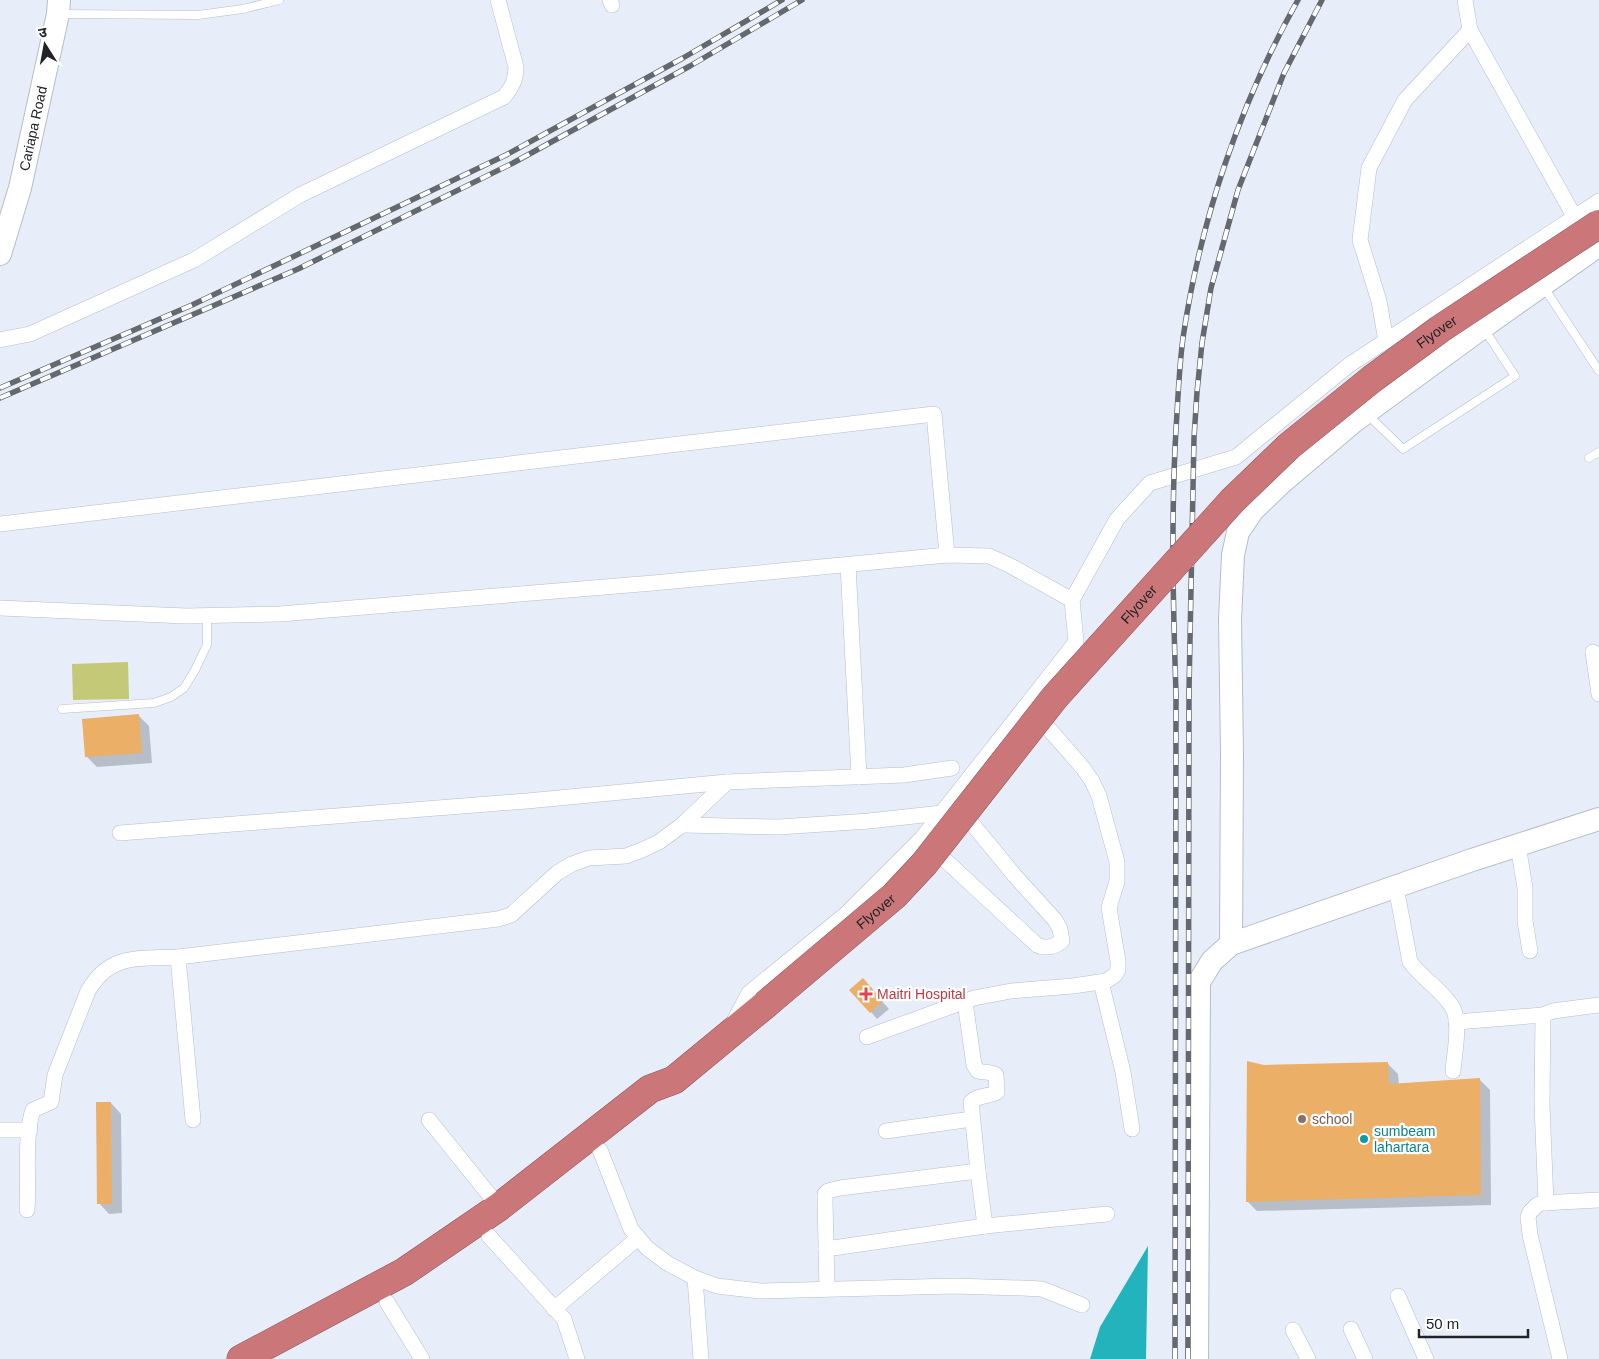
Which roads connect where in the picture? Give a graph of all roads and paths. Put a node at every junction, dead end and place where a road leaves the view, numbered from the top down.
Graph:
1 (242, 0) edge
2 (279, 0) edge
3 (498, 0) edge
4 (1465, 0) edge
5 (59, 7) edge
6 (243, 9) junction
7 (1470, 30) junction
8 (1599, 201) edge
9 (1587, 220) edge
10 (1599, 245) edge
11 (0, 254) edge
12 (1542, 285) junction
13 (1483, 327) junction
14 (0, 340) edge
15 (1386, 341) junction
16 (1599, 371) edge
17 (1359, 417) junction
18 (1265, 434) junction
19 (1599, 452) edge
20 (1589, 458) dead end
21 (1294, 471) junction
22 (0, 524) edge
23 (947, 555) junction
24 (848, 565) junction
25 (1072, 600) junction
26 (0, 608) edge
27 (207, 615) junction
28 (1593, 652) dead end
29 (1599, 694) edge
30 (1027, 703) junction
31 (62, 708) dead end
32 (952, 768) dead end
33 (859, 777) junction
34 (727, 782) junction
35 (952, 801) junction
36 (942, 813) junction
37 (1599, 820) edge
38 (682, 825) junction
39 (120, 833) dead end
40 (922, 838) junction
41 (1518, 846) junction
42 (1396, 887) junction
43 (1231, 944) junction
44 (1530, 952) dead end
45 (178, 957) junction
46 (1101, 982) junction
47 (965, 1002) junction
48 (1599, 1004) edge
49 (1543, 1015) junction
50 (1456, 1022) junction
51 (726, 1037) junction
52 (867, 1037) dead end
53 (1453, 1071) dead end
54 (674, 1080) junction
55 (972, 1119) junction
56 (193, 1120) dead end
57 (429, 1120) dead end
58 (1132, 1129) dead end
59 (0, 1130) edge
60 (30, 1130) junction
61 (886, 1131) dead end
62 (600, 1150) junction
63 (978, 1171) junction
64 (1599, 1200) edge
65 (1546, 1203) junction
66 (500, 1206) junction
67 (27, 1210) dead end
68 (1107, 1214) dead end
69 (985, 1226) junction
70 (489, 1236) junction
71 (638, 1238) junction
72 (826, 1249) junction
73 (695, 1278) junction
74 (827, 1289) junction
75 (1398, 1296) dead end
76 (387, 1302) junction
77 (1082, 1305) dead end
78 (554, 1309) junction
79 (1293, 1330) dead end
80 (1351, 1330) dead end
81 (241, 1359) edge
82 (275, 1359) edge
83 (422, 1359) edge
84 (577, 1359) edge
85 (701, 1359) edge
86 (1197, 1359) edge
87 (1308, 1359) edge
88 (1365, 1359) edge
89 (1426, 1359) edge
90 (1560, 1359) edge

1 - 6 lane
2 - 6 lane
3 - 14 street
4 - 7 street
5 - 6 lane
5 - 11 street, Cariapa Road
7 - 9 street
7 - 15 street
8 - 9 street
9 - 15 street
9 - 51 highway, Flyover, bridge
10 - 12 street
12 - 13 street
12 - 16 lane
13 - 17 street
13 - 17 lane
15 - 18 street
17 - 21 street
18 - 21 street
18 - 25 street
19 - 20 lane
21 - 43 street
22 - 23 street
23 - 24 street
23 - 25 street
24 - 27 street
24 - 33 street
25 - 30 street
26 - 27 street
27 - 31 lane
28 - 29 street
30 - 35 street
30 - 46 street
32 - 33 street
33 - 34 street
34 - 38 street
34 - 39 street
35 - 36 street
35 - 40 street
36 - 38 street
36 - 40 street
37 - 41 street
38 - 45 street
40 - 51 street
41 - 42 street
41 - 44 street
42 - 43 street
42 - 50 street
43 - 86 street
45 - 56 street
45 - 60 street
46 - 47 street
46 - 58 street
47 - 52 street
47 - 55 street
48 - 49 street
49 - 50 street
49 - 65 street
50 - 53 street
51 - 54 highway, Flyover
54 - 62 highway
54 - 66 highway
55 - 61 street
55 - 63 street
57 - 66 street
59 - 60 street
60 - 67 street
62 - 70 highway
62 - 71 street
63 - 69 street
63 - 72 street
64 - 65 street
65 - 90 street
66 - 81 highway
68 - 69 street
69 - 72 street
70 - 76 highway
70 - 78 street
71 - 73 street
71 - 78 street
72 - 74 street
73 - 74 street
73 - 85 street
74 - 77 street
75 - 89 street
76 - 82 highway
76 - 83 street
78 - 84 street
79 - 87 street
80 - 88 street

